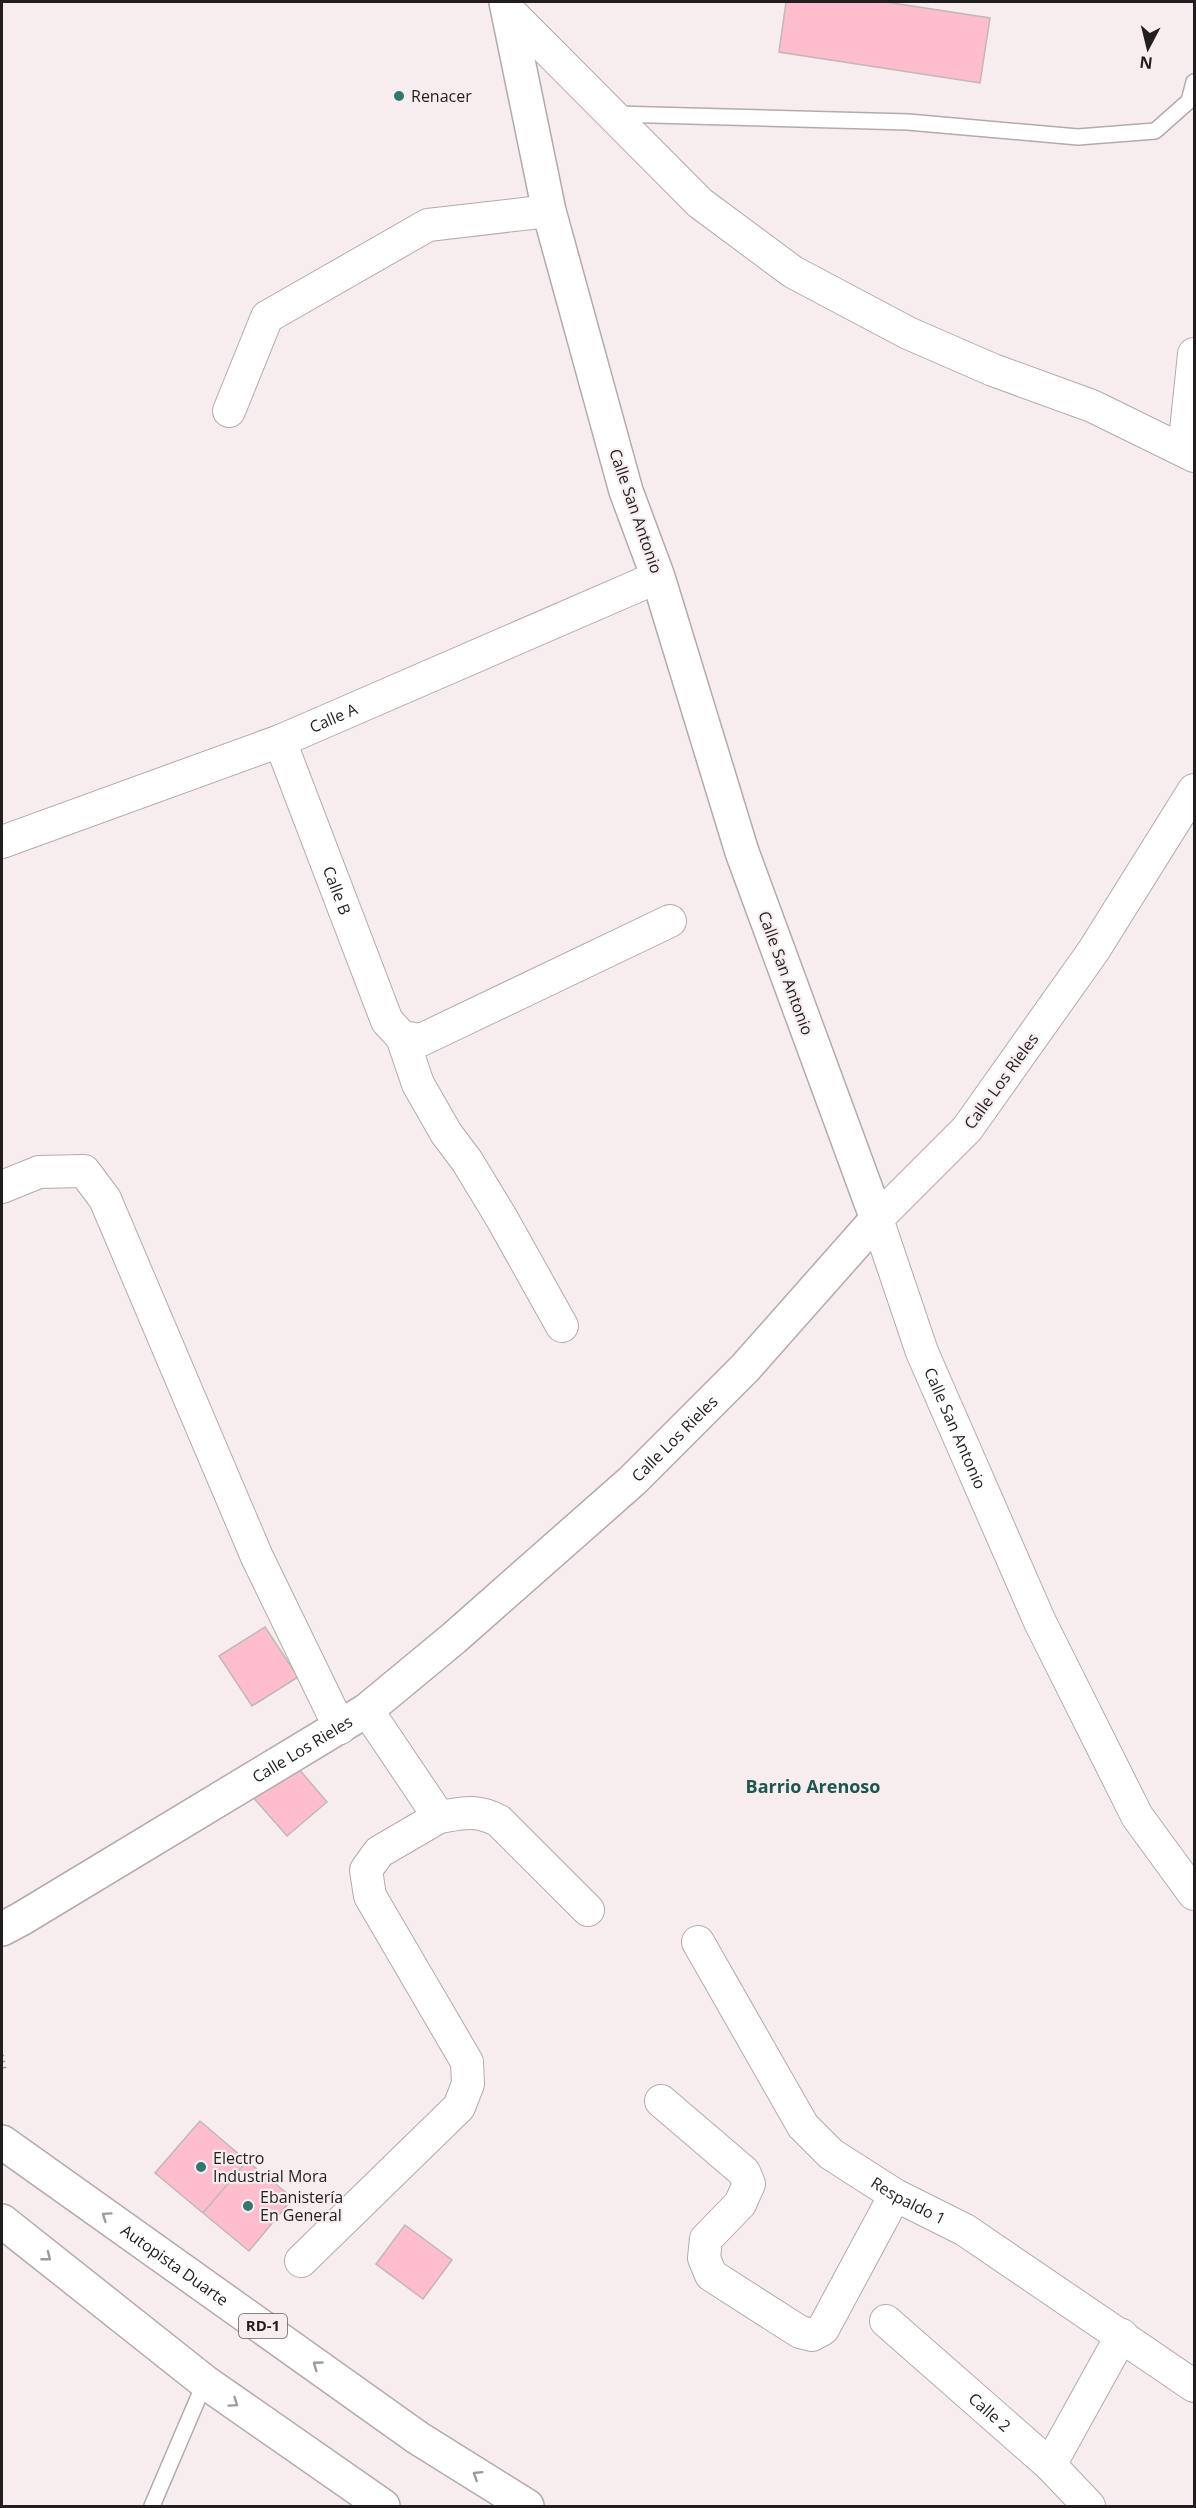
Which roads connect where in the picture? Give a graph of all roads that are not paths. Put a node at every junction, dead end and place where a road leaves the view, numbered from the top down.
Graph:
1 (508, 7) edge
2 (1194, 82) edge
3 (614, 114) junction
4 (549, 211) junction
5 (1194, 354) edge
6 (229, 411) dead end
7 (1189, 453) edge
8 (658, 577) junction
9 (280, 741) junction
10 (1194, 790) edge
11 (2, 842) edge
12 (670, 921) dead end
13 (402, 1037) junction
14 (2, 1187) edge
15 (877, 1219) junction
16 (562, 1326) dead end
17 (367, 1710) junction
18 (340, 1728) junction
19 (439, 1817) junction
20 (1194, 1894) edge
21 (588, 1910) dead end
22 (2, 1929) edge
23 (698, 1942) dead end
24 (661, 2101) dead end
25 (2, 2142) edge
26 (895, 2194) junction
27 (2, 2221) edge
28 (301, 2261) dead end
29 (886, 2321) dead end
30 (1122, 2335) junction
31 (205, 2382) junction
32 (1194, 2386) edge
33 (1050, 2465) junction
34 (152, 2506) edge
35 (383, 2506) edge
36 (527, 2506) edge
37 (1089, 2506) edge

1 - 3 street
1 - 4 main road, Calle San Antonio
2 - 3 lane
3 - 7 street
4 - 6 street
4 - 8 main road, Calle San Antonio
5 - 7 street
8 - 9 street, Calle A
8 - 15 main road, Calle San Antonio
9 - 11 street, Calle A
9 - 13 street, Calle B
10 - 15 street, Calle Los Rieles
12 - 13 street
13 - 16 street, Calle B
14 - 18 street
15 - 17 main road, Calle Los Rieles
15 - 20 street, Calle San Antonio
17 - 18 main road, Calle Los Rieles
17 - 19 street
18 - 22 main road, Calle Los Rieles
19 - 21 street
19 - 28 street
23 - 26 street, Respaldo 1
24 - 26 street
36 -> 25 main road, Autopista Duarte / RD-1
26 - 30 street, Respaldo 1
27 -> 31 main road
29 - 33 street, Calle 2
30 - 32 street, Respaldo 1
30 - 33 street
31 - 34 lane
31 -> 35 main road
33 - 37 street, Calle 2

